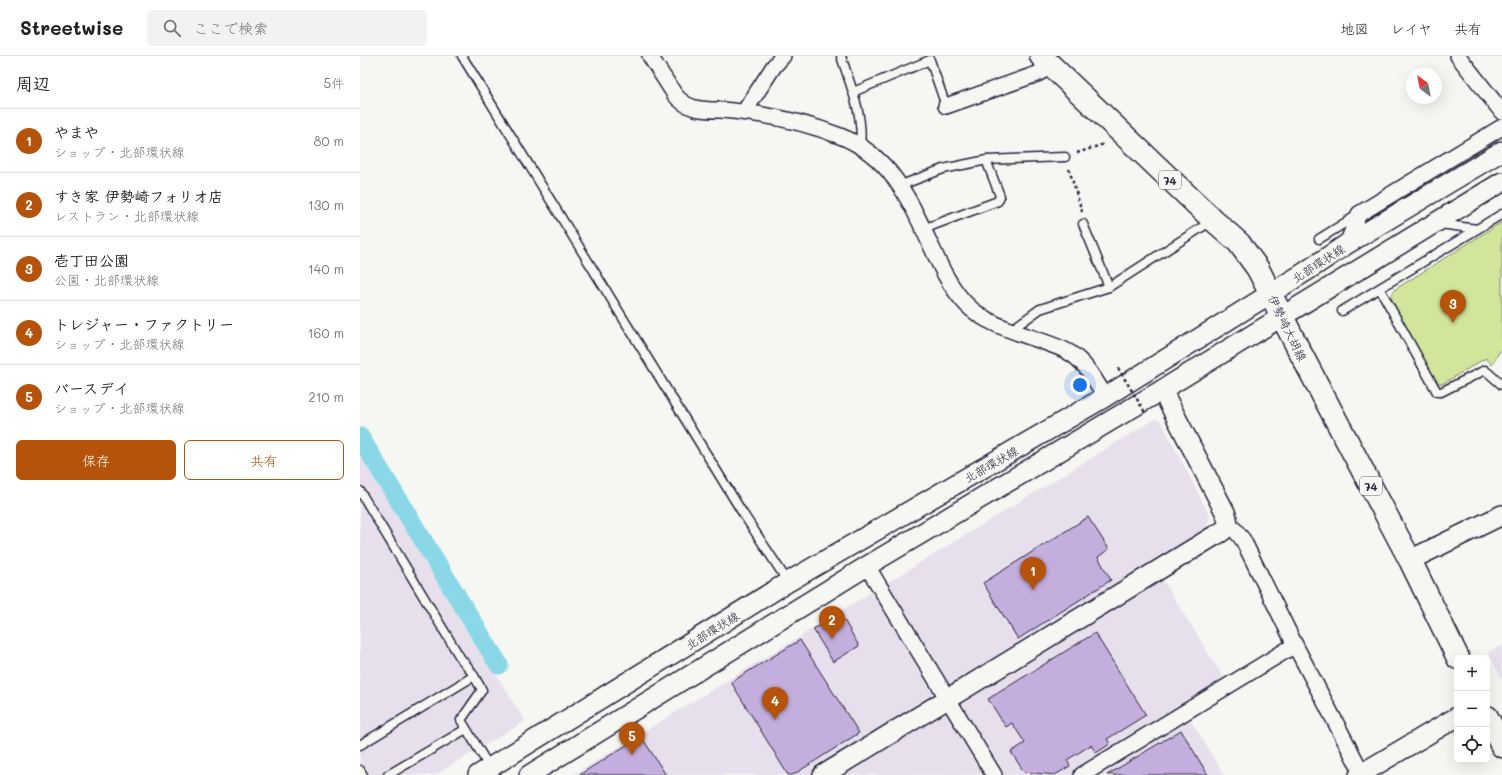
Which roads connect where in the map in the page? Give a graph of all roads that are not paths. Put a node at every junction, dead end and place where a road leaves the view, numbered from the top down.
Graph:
1 (462, 56) edge
2 (650, 56) edge
3 (783, 56) edge
4 (842, 56) edge
5 (1458, 56) edge
6 (1046, 61) edge
7 (853, 92) junction
8 (946, 106) joint
9 (744, 112) junction
10 (1502, 112) edge
11 (1502, 127) edge
12 (860, 145) junction
13 (1502, 151) edge
14 (1065, 156) road end
15 (987, 160) junction
16 (1502, 182) edge
17 (899, 186) junction
18 (1359, 214) junction
19 (1502, 214) edge
20 (1213, 220) junction
21 (1434, 223) junction
22 (1083, 224) road end
23 (923, 229) junction
24 (1477, 230) junction
25 (1319, 239) dead end
26 (1347, 244) junction
27 (1109, 287) junction
28 (1380, 289) junction
29 (1271, 293) junction
30 (1342, 311) dead end
31 (1281, 316) junction
32 (1011, 330) junction
33 (1502, 385) edge
34 (1162, 390) junction
35 (1105, 397) junction
36 (360, 491) edge
37 (1502, 515) edge
38 (1228, 526) junction
39 (1410, 560) junction
40 (867, 566) junction
41 (788, 582) junction
42 (1295, 645) junction
43 (1457, 655) edge
44 (474, 676) junction
45 (946, 699) junction
46 (1454, 719) edge
47 (1490, 723) edge
48 (466, 728) junction
49 (360, 745) edge
50 (1502, 746) edge
51 (360, 770) edge
52 (484, 771) edge
53 (1361, 774) edge
54 (363, 775) edge
55 (388, 775) edge
56 (529, 775) edge
57 (823, 775) edge
58 (994, 775) edge
59 (1082, 775) edge

1 - 41 lane
2 - 9 street
3 - 9 street
4 - 7 lane
5 - 10 street
6 - 8 street
6 - 20 main road, 伊勢崎大胡線 / 74
7 - 8 lane
7 - 12 lane
9 - 12 street
11 - 18 street
12 - 17 street
13 - 26 street, 北部環状線
14 - 15 lane
15 - 17 lane
15 - 23 lane
16 - 21 street, 北部環状線
17 - 23 street
18 - 25 lane
18 - 26 street
19 - 24 lane
20 - 27 lane
20 - 29 main road, 伊勢崎大胡線 / 74
21 - 24 lane
21 - 31 street, 北部環状線
22 - 27 lane
23 - 32 street
24 - 28 lane
26 - 29 street, 北部環状線
27 - 32 lane
28 - 30 lane
28 - 33 lane
29 - 31 main road, 伊勢崎大胡線 / 74
29 - 35 street, 北部環状線
31 - 34 street, 北部環状線
31 - 39 main road, 伊勢崎大胡線 / 74
32 - 35 street
34 - 38 street
34 - 40 street, 北部環状線
35 - 41 street, 北部環状線
36 - 44 lane
37 - 39 street
38 - 42 street
38 - 45 street
39 - 43 main road, 伊勢崎大胡線 / 74
40 - 45 street
40 - 56 street, 北部環状線
41 - 52 street, 北部環状線
42 - 53 street
42 - 59 street
44 - 48 lane
44 - 49 lane
45 - 57 street
45 - 58 street
46 - 53 street
47 - 50 main road
48 - 52 lane
48 - 55 lane
51 - 54 lane

